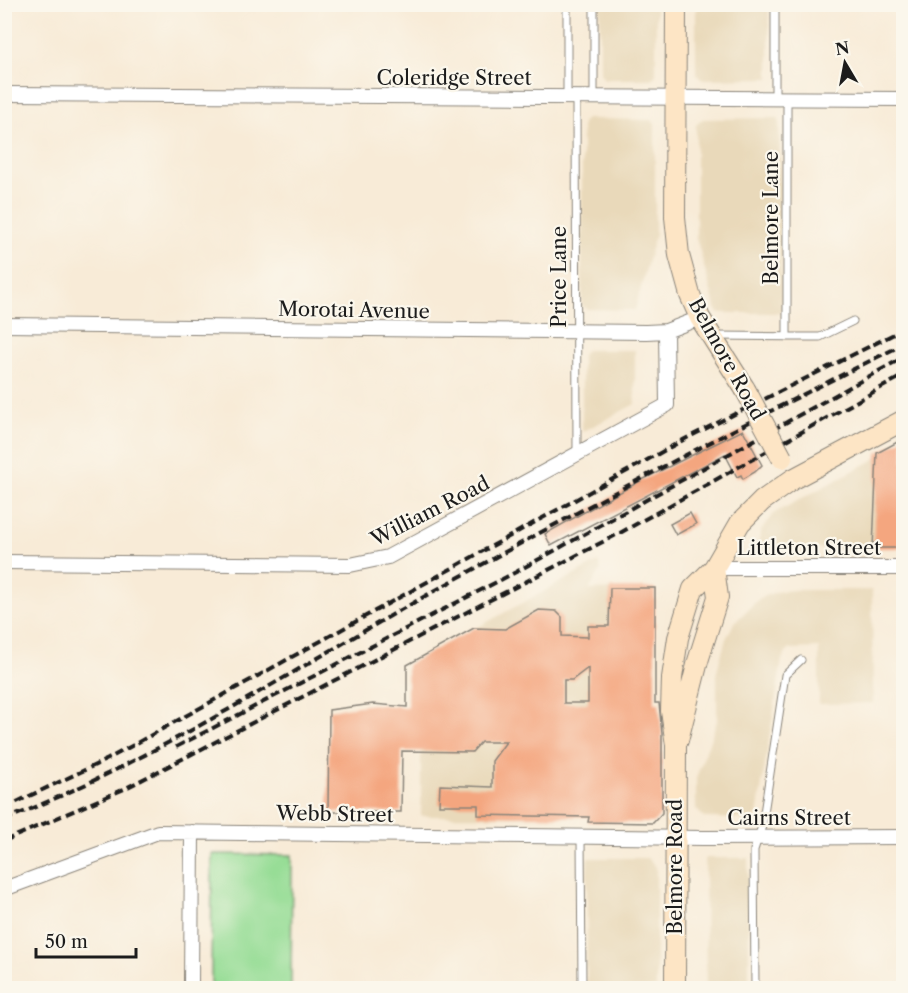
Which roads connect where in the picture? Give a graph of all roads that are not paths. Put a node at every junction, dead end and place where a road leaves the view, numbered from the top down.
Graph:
1 (567, 4) edge
2 (594, 4) edge
3 (676, 4) edge
4 (775, 4) edge
5 (4, 94) edge
6 (571, 99) junction
7 (594, 99) junction
8 (676, 99) junction
9 (781, 99) junction
10 (903, 99) edge
11 (700, 318) junction
12 (853, 321) dead end
13 (4, 325) edge
14 (576, 332) junction
15 (666, 332) junction
16 (712, 336) junction
17 (787, 337) junction
18 (903, 420) edge
19 (577, 456) junction
20 (794, 479) junction
21 (4, 562) edge
22 (714, 568) junction
23 (903, 568) edge
24 (801, 660) dead end
25 (676, 745) junction
26 (192, 832) junction
27 (580, 836) junction
28 (675, 837) junction
29 (903, 837) edge
30 (759, 838) junction
31 (4, 889) edge
32 (191, 988) edge
33 (582, 988) edge
34 (675, 988) edge
35 (754, 988) edge

1 - 6 lane, Price Lane
2 - 7 lane
3 - 8 main road, Belmore Road
4 - 9 lane, Belmore Lane
5 - 6 street, Coleridge Street
6 - 7 street, Coleridge Street
6 - 14 lane, Price Lane
7 - 8 street, Coleridge Street
8 - 9 street, Coleridge Street
8 - 11 main road, Belmore Road
9 - 10 street, Coleridge Street
9 - 17 lane, Belmore Lane
11 - 15 street, Morotai Avenue
11 - 16 main road, Belmore Road
12 - 17 lane
13 - 14 street, Morotai Avenue
14 - 15 street, Morotai Avenue
14 - 19 lane, Price Lane
15 - 19 street, William Road
16 - 17 lane
16 - 20 main road, Belmore Road, bridge
18 - 20 main road
19 - 21 street, William Road
20 - 22 main road, Belmore Road
22 - 23 street, Littleton Street
22 - 25 main road, Belmore Road
22 - 25 main road, Belmore Road
24 - 30 lane
25 - 28 main road, Belmore Road
26 - 27 street, Webb Street
26 - 31 street, Webb Street
26 - 32 street
27 - 28 street, Webb Street
27 - 33 lane
28 - 30 street, Cairns Street
28 - 34 main road, Belmore Road
29 - 30 street, Cairns Street
30 - 35 lane

